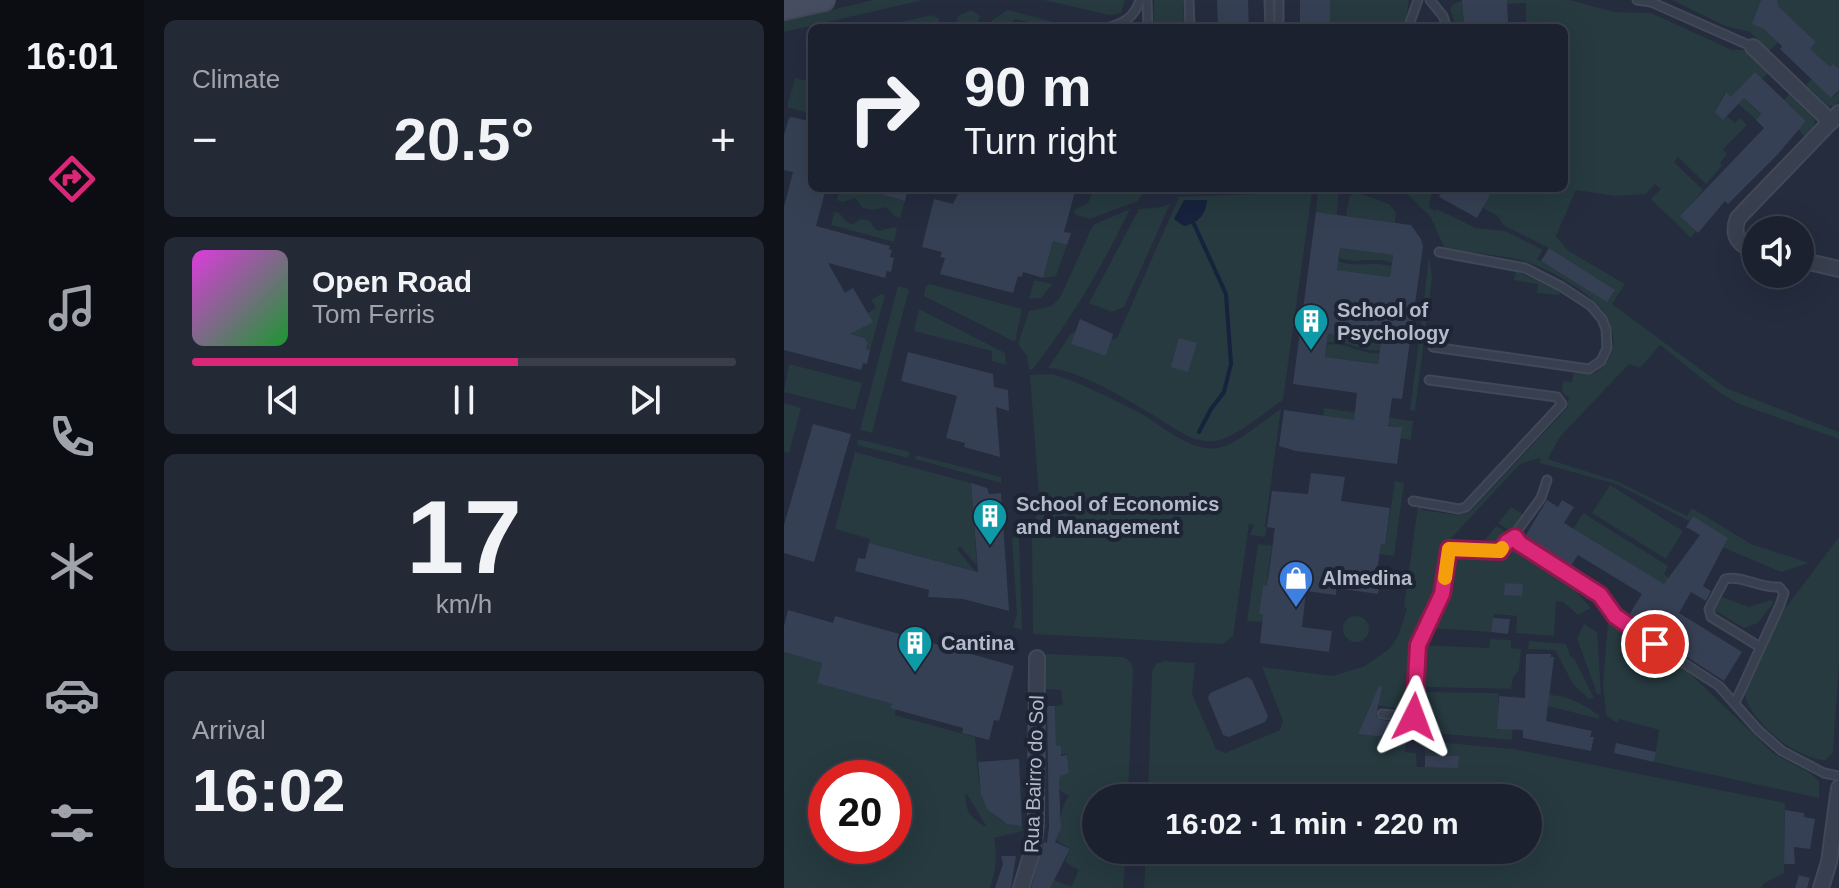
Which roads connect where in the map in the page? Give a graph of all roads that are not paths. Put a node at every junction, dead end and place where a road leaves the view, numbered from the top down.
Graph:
1 (824, 0) edge
2 (1140, 0) edge
3 (1147, 0) edge
4 (1189, 0) edge
5 (1269, 0) edge
6 (1279, 0) edge
7 (1418, 0) edge
8 (1637, 0) edge
9 (1435, 1) edge
10 (784, 9) edge
11 (1117, 24) edge
12 (1148, 24) edge
13 (1190, 24) edge
14 (1270, 24) edge
15 (1279, 24) edge
16 (1409, 24) edge
17 (1445, 24) edge
18 (1753, 47) joint
19 (1835, 118) edge
20 (1742, 244) edge
21 (1439, 252) dead end
22 (1814, 263) edge
23 (1839, 269) edge
24 (1433, 347) dead end
25 (1429, 380) dead end
26 (1547, 480) dead end
27 (1413, 501) dead end
28 (1515, 537) junction
29 (1760, 647) junction
30 (1037, 658) dead end
31 (1735, 703) junction
32 (1382, 714) dead end
33 (1839, 776) edge
34 (1839, 788) edge
35 (1834, 863) edge
36 (1021, 888) edge
37 (1821, 888) edge

1 - 10 main road
2 - 11 lane
3 - 12 lane
4 - 13 lane
5 - 14 lane
6 - 15 lane
7 - 16 lane
8 - 18 lane
9 - 17 lane
18 - 19 street
19 - 20 street
21 - 24 lane
22 - 23 street
25 - 27 lane
26 - 28 lane
28 - 31 lane
28 - 32 lane
29 - 29 lane
29 - 31 lane
30 - 36 street, Rua Bairro do Sol
31 - 33 lane
34 - 35 street
35 - 37 street

